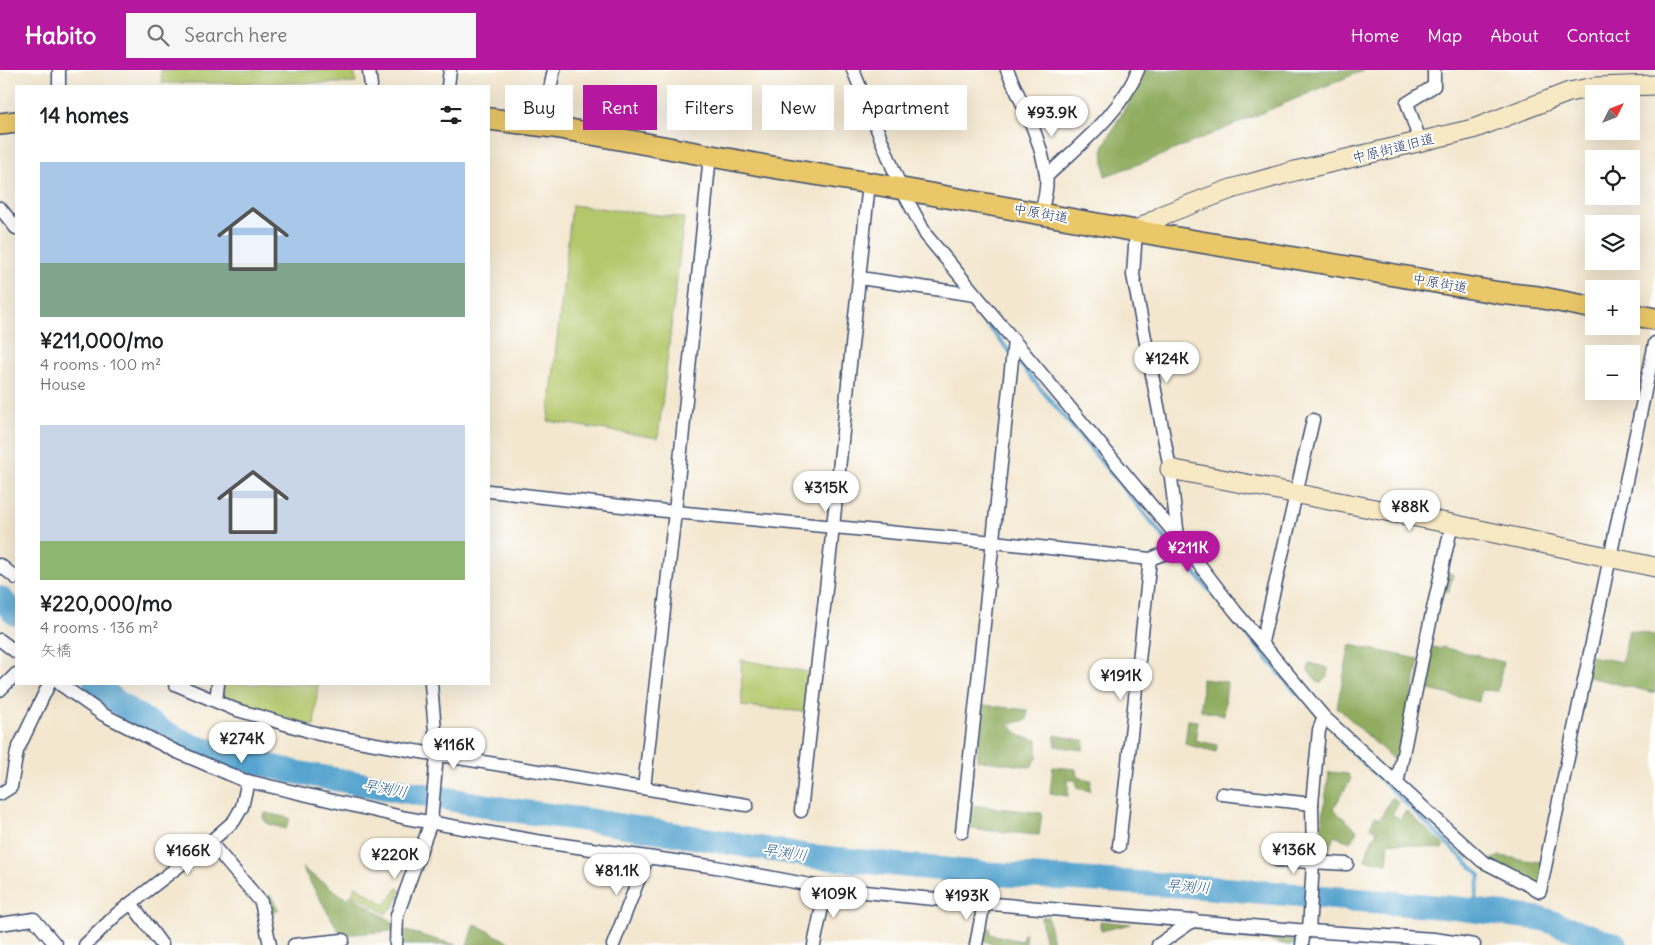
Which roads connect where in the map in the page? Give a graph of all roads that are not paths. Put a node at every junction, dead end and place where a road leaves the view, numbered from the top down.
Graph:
1 (59, 70) edge
2 (370, 70) edge
3 (450, 70) edge
4 (554, 70) edge
5 (853, 70) edge
6 (1007, 70) edge
7 (1138, 70) edge
8 (1434, 70) edge
9 (59, 85) edge
10 (372, 85) edge
11 (448, 85) edge
12 (551, 85) edge
13 (1655, 85) edge
14 (490, 118) edge
15 (505, 120) edge
16 (15, 122) edge
17 (0, 124) edge
18 (564, 130) edge
19 (1420, 142) junction
20 (710, 156) junction
21 (1047, 176) junction
22 (869, 183) junction
23 (901, 188) junction
24 (0, 208) edge
25 (1041, 213) junction
26 (15, 227) edge
27 (1136, 231) junction
28 (860, 278) junction
29 (975, 295) junction
30 (1585, 306) edge
31 (1640, 316) edge
32 (1655, 319) edge
33 (1655, 342) edge
34 (1014, 343) junction
35 (1312, 420) dead end
36 (1170, 469) junction
37 (490, 491) edge
38 (1297, 493) junction
39 (675, 512) junction
40 (1452, 524) junction
41 (834, 528) junction
42 (994, 542) junction
43 (1182, 543) junction
44 (1610, 558) junction
45 (1150, 559) junction
46 (0, 565) edge
47 (1655, 567) edge
48 (15, 577) edge
49 (0, 640) edge
50 (1262, 642) junction
51 (15, 651) edge
52 (15, 675) edge
53 (49, 685) edge
54 (61, 685) edge
55 (177, 685) edge
56 (218, 685) edge
57 (431, 685) edge
58 (0, 690) edge
59 (216, 701) junction
60 (1322, 721) junction
61 (437, 754) junction
62 (248, 781) junction
63 (1397, 784) junction
64 (644, 788) junction
65 (0, 794) edge
66 (1222, 794) dead end
67 (1312, 804) junction
68 (747, 805) dead end
69 (801, 811) dead end
70 (431, 822) junction
71 (962, 832) dead end
72 (210, 842) junction
73 (1119, 846) dead end
74 (647, 858) junction
75 (1277, 860) dead end
76 (1312, 862) junction
77 (1347, 864) dead end
78 (826, 888) junction
79 (131, 903) junction
80 (984, 903) junction
81 (1194, 920) junction
82 (0, 924) edge
83 (1307, 930) junction
84 (342, 940) dead end
85 (56, 945) edge
86 (85, 945) edge
87 (162, 945) edge
88 (270, 945) edge
89 (294, 945) edge
90 (396, 945) edge
91 (613, 945) edge
92 (814, 945) edge
93 (976, 945) edge
94 (1158, 945) edge
95 (1302, 945) edge
96 (1474, 945) edge

1 - 9 street
2 - 10 street
3 - 11 street
4 - 12 street
5 - 23 street
6 - 21 street
7 - 21 street
8 - 19 street
13 - 19 street, 中原街道旧道
14 - 15 main road, 中原街道
16 - 17 main road
18 - 20 main road, 中原街道
19 - 27 street, 中原街道旧道
20 - 22 main road, 中原街道
20 - 39 street
21 - 25 street
22 - 23 main road, 中原街道
22 - 28 street
23 - 25 main road, 中原街道
23 - 29 street
24 - 26 street
25 - 27 main road, 中原街道
27 - 30 main road, 中原街道
27 - 36 street
28 - 29 street
28 - 41 street
29 - 34 street
31 - 32 main road
33 - 44 street
34 - 42 street
34 - 43 street
35 - 38 street
36 - 38 street
36 - 43 street
37 - 39 street
38 - 40 street
38 - 50 street
39 - 41 street
39 - 64 street
40 - 44 street
40 - 63 street
41 - 42 street
41 - 69 street
42 - 45 street
42 - 71 street
43 - 45 street
43 - 50 street
44 - 47 street
44 - 63 street
45 - 73 street
46 - 48 street
49 - 51 street
50 - 60 street
52 - 58 street
53 - 65 street
54 - 62 street
55 - 59 street
56 - 59 street
57 - 61 street
59 - 61 street
60 - 63 street
60 - 67 street
61 - 64 street
61 - 70 street
62 - 70 street
62 - 72 street
64 - 68 street
66 - 67 street
67 - 76 street
70 - 74 street
70 - 90 street
72 - 79 street
72 - 88 street
74 - 78 street
74 - 91 street
75 - 76 street
76 - 77 street
76 - 83 street
78 - 80 street
78 - 92 street
79 - 86 street
79 - 87 street
80 - 81 street
80 - 93 street
81 - 83 street
81 - 94 street
82 - 85 street
83 - 95 street
83 - 96 street
84 - 89 street

